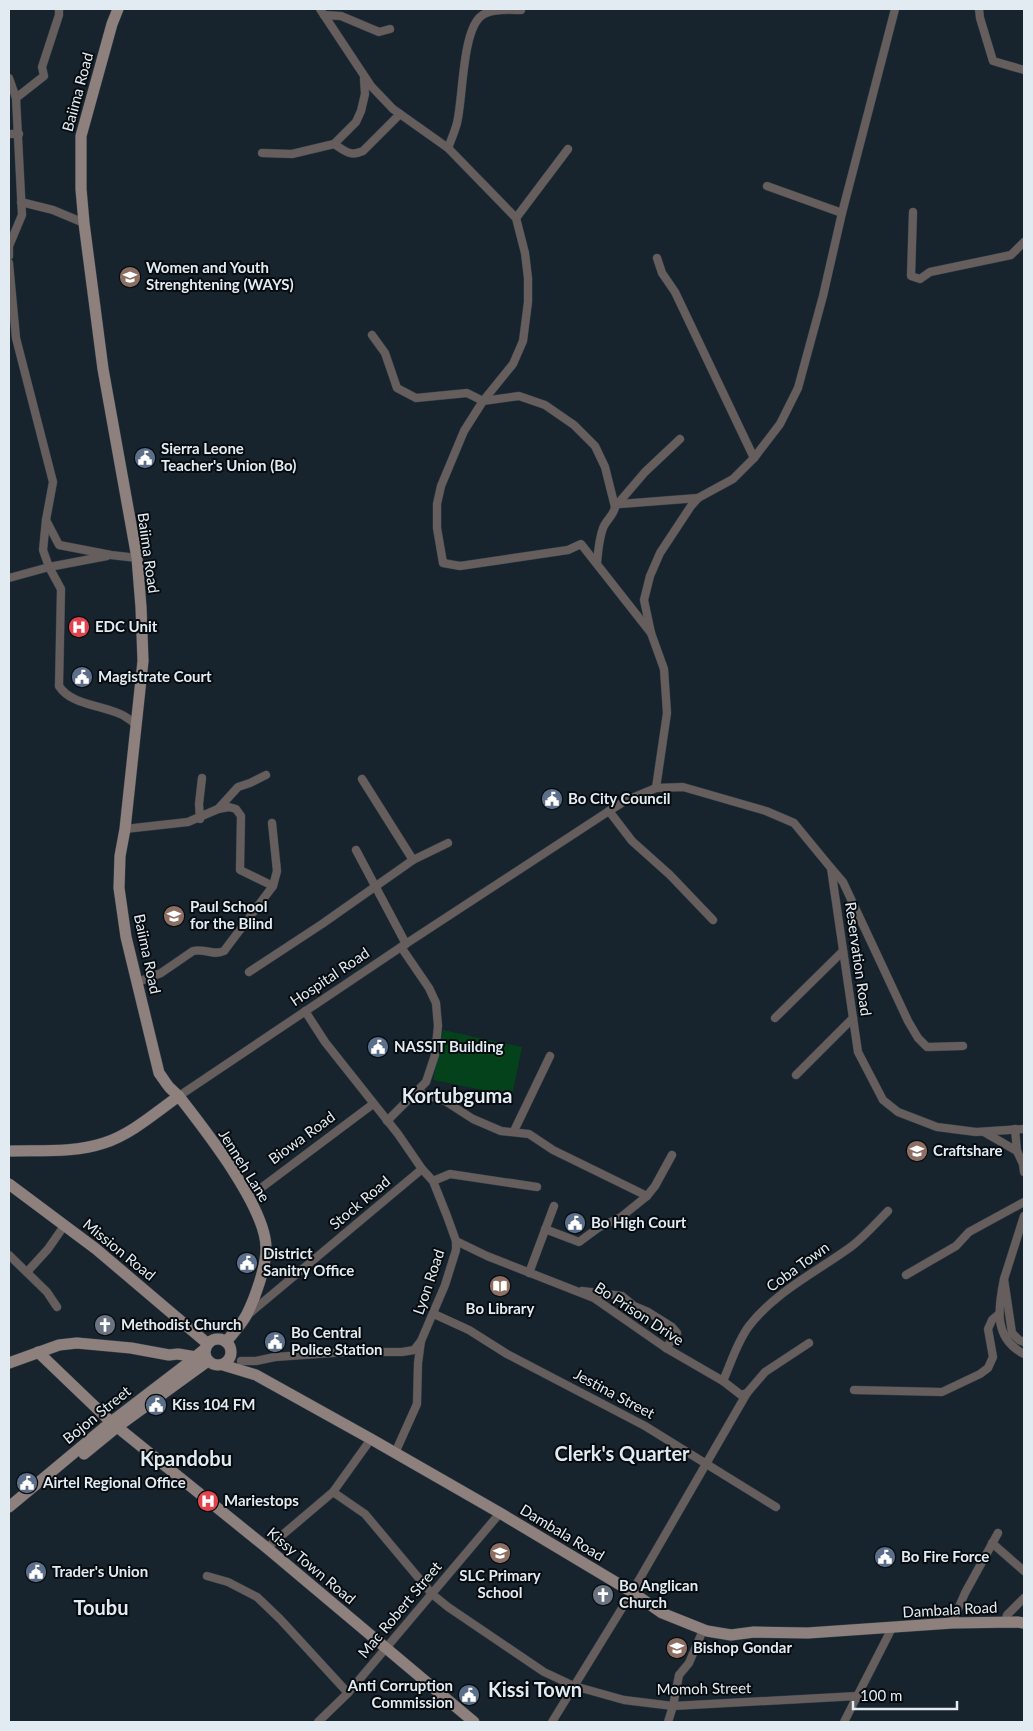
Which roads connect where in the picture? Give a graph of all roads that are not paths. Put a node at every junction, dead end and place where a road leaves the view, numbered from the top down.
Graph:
1 (59, 9) edge
2 (118, 9) edge
3 (979, 9) edge
4 (521, 10) edge
5 (893, 11) edge
6 (322, 12) edge
7 (390, 29) dead end
8 (1024, 70) edge
9 (9, 78) edge
10 (364, 79) junction
11 (16, 98) junction
12 (400, 114) junction
13 (9, 134) edge
14 (19, 134) junction
15 (334, 144) junction
16 (448, 148) junction
17 (568, 149) dead end
18 (262, 153) dead end
19 (767, 186) dead end
20 (21, 202) junction
21 (913, 212) dead end
22 (842, 213) junction
23 (516, 218) junction
24 (84, 223) junction
25 (1024, 242) edge
26 (9, 246) edge
27 (9, 256) edge
28 (657, 258) dead end
29 (9, 263) edge
30 (372, 335) dead end
31 (483, 401) junction
32 (680, 439) dead end
33 (754, 458) junction
34 (698, 498) junction
35 (617, 506) junction
36 (46, 520) junction
37 (111, 555) junction
38 (137, 558) junction
39 (597, 563) junction
40 (49, 567) junction
41 (9, 578) edge
42 (651, 633) junction
43 (137, 725) junction
44 (266, 775) dead end
45 (202, 778) dead end
46 (362, 779) dead end
47 (656, 788) junction
48 (218, 809) junction
49 (608, 811) junction
50 (200, 818) junction
51 (272, 823) dead end
52 (125, 829) junction
53 (448, 843) dead end
54 (356, 850) dead end
55 (413, 860) junction
56 (831, 868) junction
57 (273, 886) junction
58 (375, 886) junction
59 (713, 920) dead end
60 (404, 946) junction
61 (843, 951) junction
62 (249, 972) dead end
63 (138, 982) junction
64 (305, 1011) junction
65 (774, 1018) dead end
66 (853, 1018) junction
67 (962, 1046) dead end
68 (550, 1056) dead end
69 (796, 1075) dead end
70 (416, 1092) junction
71 (179, 1096) junction
72 (373, 1104) junction
73 (387, 1121) junction
74 (1015, 1129) junction
75 (1024, 1129) edge
76 (514, 1131) junction
77 (983, 1132) junction
78 (9, 1151) edge
79 (1017, 1151) junction
80 (672, 1155) dead end
81 (422, 1170) junction
82 (1024, 1172) edge
83 (432, 1181) junction
84 (9, 1184) edge
85 (537, 1187) dead end
86 (647, 1196) junction
87 (249, 1197) junction
88 (1024, 1202) edge
89 (554, 1206) dead end
90 (888, 1211) dead end
91 (1024, 1216) edge
92 (64, 1226) junction
93 (545, 1229) junction
94 (456, 1242) junction
95 (9, 1255) edge
96 (27, 1272) junction
97 (529, 1273) junction
98 (906, 1275) dead end
99 (1004, 1279) junction
100 (572, 1290) junction
101 (57, 1307) dead end
102 (434, 1314) junction
103 (999, 1314) junction
104 (246, 1316) junction
105 (421, 1341) junction
106 (1024, 1342) edge
107 (809, 1343) dead end
108 (207, 1346) junction
109 (229, 1347) junction
110 (666, 1348) junction
111 (38, 1352) junction
112 (402, 1352) junction
113 (1024, 1354) edge
114 (241, 1360) junction
115 (198, 1361) junction
116 (9, 1363) edge
117 (418, 1363) junction
118 (223, 1364) junction
119 (256, 1375) junction
120 (723, 1381) junction
121 (854, 1390) dead end
122 (747, 1393) junction
123 (114, 1424) junction
124 (371, 1439) junction
125 (395, 1453) junction
126 (707, 1465) junction
127 (333, 1492) junction
128 (10, 1506) edge
129 (776, 1507) dead end
130 (500, 1513) junction
131 (998, 1533) dead end
132 (992, 1543) junction
133 (267, 1548) junction
134 (1024, 1571) edge
135 (207, 1576) dead end
136 (632, 1592) junction
137 (432, 1594) junction
138 (1024, 1598) edge
139 (1005, 1622) junction
140 (952, 1623) junction
141 (1024, 1623) edge
142 (892, 1628) junction
143 (703, 1630) junction
144 (385, 1648) junction
145 (574, 1686) junction
146 (348, 1693) junction
147 (856, 1696) junction
148 (674, 1706) junction
149 (318, 1722) edge
150 (474, 1722) edge
151 (552, 1722) edge
152 (668, 1722) edge
153 (844, 1722) edge

1 - 11 street
2 - 24 street, Baiima Road
3 - 8 street
4 - 16 street
5 - 22 street
6 - 7 street
6 - 10 street
9 - 11 street
10 - 12 street
10 - 15 street
11 - 14 street
12 - 15 street
12 - 16 street
13 - 14 street
14 - 20 street
15 - 18 street
16 - 23 street
17 - 23 street
19 - 22 street
20 - 24 street
20 - 26 street
21 - 25 street
22 - 33 street
23 - 31 street
24 - 38 street, Baiima Road
26 - 27 street
28 - 33 street
29 - 36 street
30 - 31 street
31 - 35 street
31 - 39 street
32 - 35 street
33 - 34 street
34 - 35 street
34 - 42 street
35 - 39 street
36 - 37 street
36 - 40 street
37 - 38 street
37 - 40 street
38 - 43 street, Baiima Road
39 - 42 street
40 - 41 street
40 - 43 street
42 - 47 street
43 - 52 street, Baiima Road
44 - 48 street
45 - 50 street
46 - 55 street
47 - 49 street, Hospital Road
47 - 56 street
48 - 50 street
48 - 57 street
49 - 59 street
49 - 60 street, Hospital Road
50 - 52 street
51 - 57 street
52 - 63 street, Baiima Road
53 - 55 street
54 - 58 street
55 - 58 street
56 - 61 street, Reservation Road
56 - 67 street
57 - 63 street
58 - 60 street
58 - 62 street
60 - 64 street, Hospital Road
60 - 70 street
61 - 65 street
61 - 66 street, Reservation Road
63 - 71 street, Baiima Road
64 - 71 street, Hospital Road
64 - 72 street, Lyon Road
66 - 69 street
66 - 77 street, Reservation Road
68 - 76 street
70 - 73 street
70 - 76 street
71 - 78 street, Hospital Road
71 - 87 street, Jenneh Lane
72 - 73 street, Lyon Road
72 - 87 street, Biowa Road
73 - 81 street, Lyon Road
74 - 75 street, Reservation Road
74 - 77 street, Reservation Road
74 - 79 street
76 - 86 street
77 - 79 street
79 - 82 street
80 - 86 street
81 - 83 street, Lyon Road
81 - 104 street, Stock Road
83 - 85 street
83 - 94 street, Lyon Road
84 - 92 street, Mission Road
86 - 93 street
87 - 104 street, Jenneh Lane
88 - 98 street
89 - 93 street
90 - 120 street, Coba Town
91 - 99 street
92 - 96 street
92 - 108 street, Mission Road
93 - 97 street
94 - 97 street, Bo Prison Drive
94 - 102 street, Lyon Road
95 - 96 street
96 - 101 street
97 - 100 street, Bo Prison Drive
99 - 103 street
99 - 106 street
100 - 110 street, Bo Prison Drive
100 - 110 street
102 - 105 street, Lyon Road
102 - 126 street, Jestina Street
103 - 113 street
103 - 121 street
104 - 109 street
105 - 112 street
105 - 117 street, Lyon Road
107 - 122 street
108 - 109 street
108 - 115 street, Bojon Street
109 - 114 street, Dambala Road
109 - 118 street
110 - 120 street, Bo Prison Drive
111 - 115 street
111 - 116 street
111 - 123 street, Kissy Town Road
112 - 114 street
112 - 117 street
114 - 119 street, Dambala Road
115 - 118 street, Dambala Road
115 - 123 street, Bojon Street
117 - 125 street, Lyon Road
118 - 119 street, Dambala Road
119 - 124 street, Dambala Road
120 - 122 street, Bo Prison Drive
122 - 126 street
123 - 128 street, Bojon Street
123 - 133 street, Kissy Town Road
124 - 125 street, Dambala Road
124 - 127 street
125 - 130 street, Dambala Road
126 - 129 street, Jestina Street
126 - 136 street
127 - 133 street
127 - 137 street, Momoh Street
130 - 136 street, Dambala Road
130 - 137 street, Mac Robert Street
131 - 132 street
132 - 134 street
132 - 140 street
133 - 144 street, Kissy Town Road
135 - 146 street
136 - 143 street, Dambala Road
136 - 145 street
137 - 144 street, Mac Robert Street
137 - 145 street, Momoh Street
138 - 139 street
139 - 140 street, Dambala Road
139 - 141 street, Dambala Road
140 - 142 street, Dambala Road
142 - 143 street, Dambala Road
142 - 147 street
143 - 148 street
144 - 146 street, Mac Robert Street
144 - 150 street, Kissy Town Road
145 - 148 street, Momoh Street
145 - 151 street
146 - 149 street, Mac Robert Street
147 - 148 street, Momoh Street
147 - 153 street
148 - 152 street

